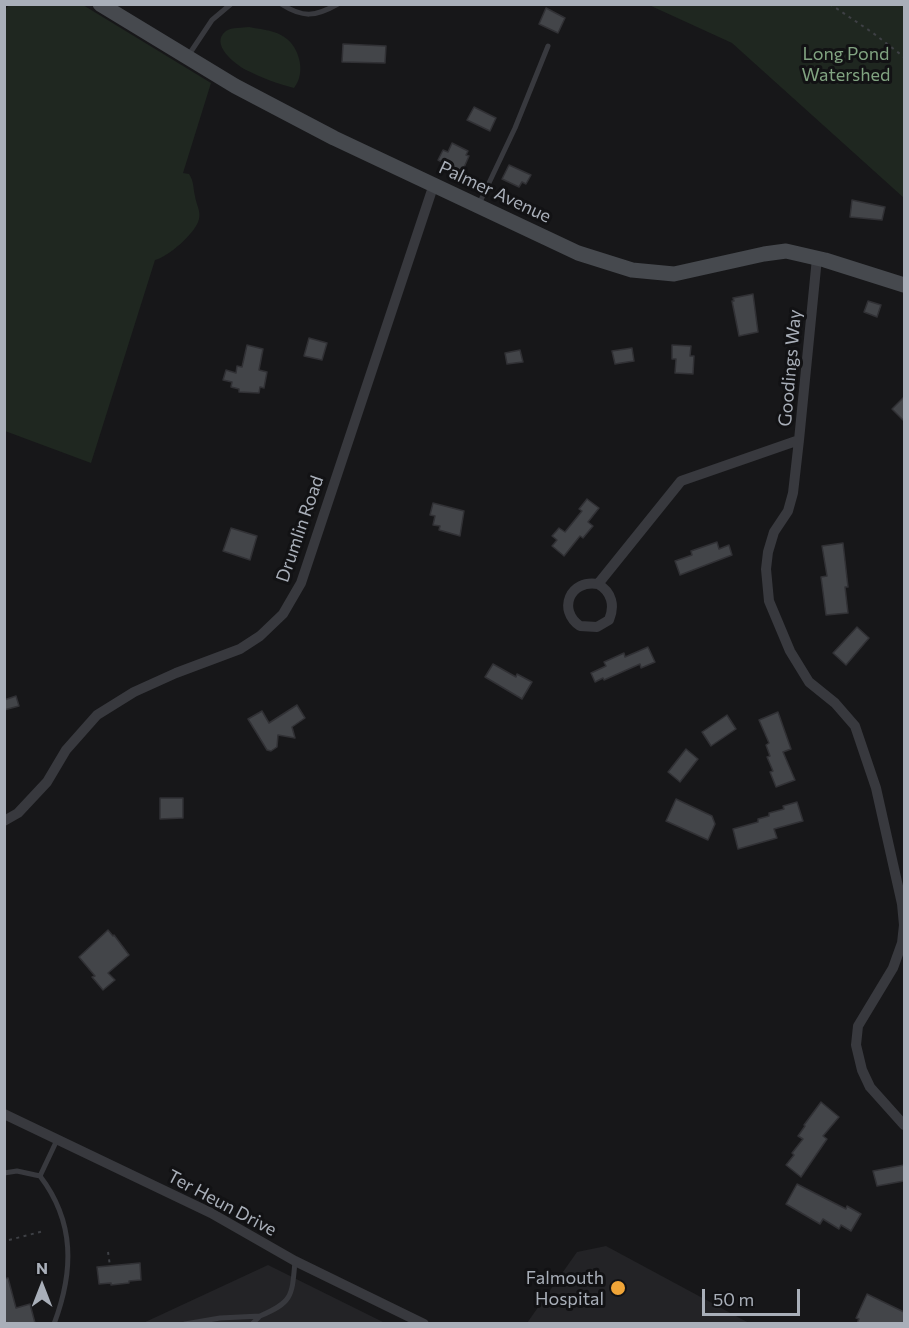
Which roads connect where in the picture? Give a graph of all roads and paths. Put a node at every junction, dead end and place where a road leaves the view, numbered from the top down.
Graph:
1 (100, 4) edge
2 (231, 4) edge
3 (281, 4) edge
4 (338, 4) edge
5 (830, 4) edge
6 (548, 46) dead end
7 (187, 57) junction
8 (904, 57) edge
9 (434, 184) junction
10 (478, 205) junction
11 (817, 258) junction
12 (904, 285) edge
13 (799, 440) junction
14 (598, 584) junction
15 (4, 821) edge
16 (4, 1114) edge
17 (904, 1125) edge
18 (57, 1140) junction
19 (4, 1173) edge
20 (40, 1176) junction
21 (44, 1231) dead end
22 (9, 1240) dead end
23 (108, 1252) dead end
24 (295, 1261) junction
25 (110, 1266) dead end
26 (260, 1316) junction
27 (54, 1323) edge
28 (185, 1323) edge
29 (252, 1323) edge
30 (424, 1323) edge

1 - 7 main road, Palmer Avenue
2 - 7 lane
3 - 4 lane
5 - 8 path
6 - 10 lane
7 - 9 main road, Palmer Avenue
9 - 10 main road, Palmer Avenue
9 - 15 street, Drumlin Road
10 - 11 main road, Palmer Avenue
11 - 12 main road, Palmer Avenue
11 - 13 street, Goodings Way
13 - 14 street, Goodings Way
13 - 17 street
14 - 14 street
16 - 18 street, Ter Heun Drive
18 - 20 lane
18 - 24 street, Ter Heun Drive
19 - 20 lane
20 - 27 lane
21 - 22 path
23 - 25 path
24 - 26 lane
24 - 30 street, Ter Heun Drive
26 - 28 lane
26 - 29 lane

